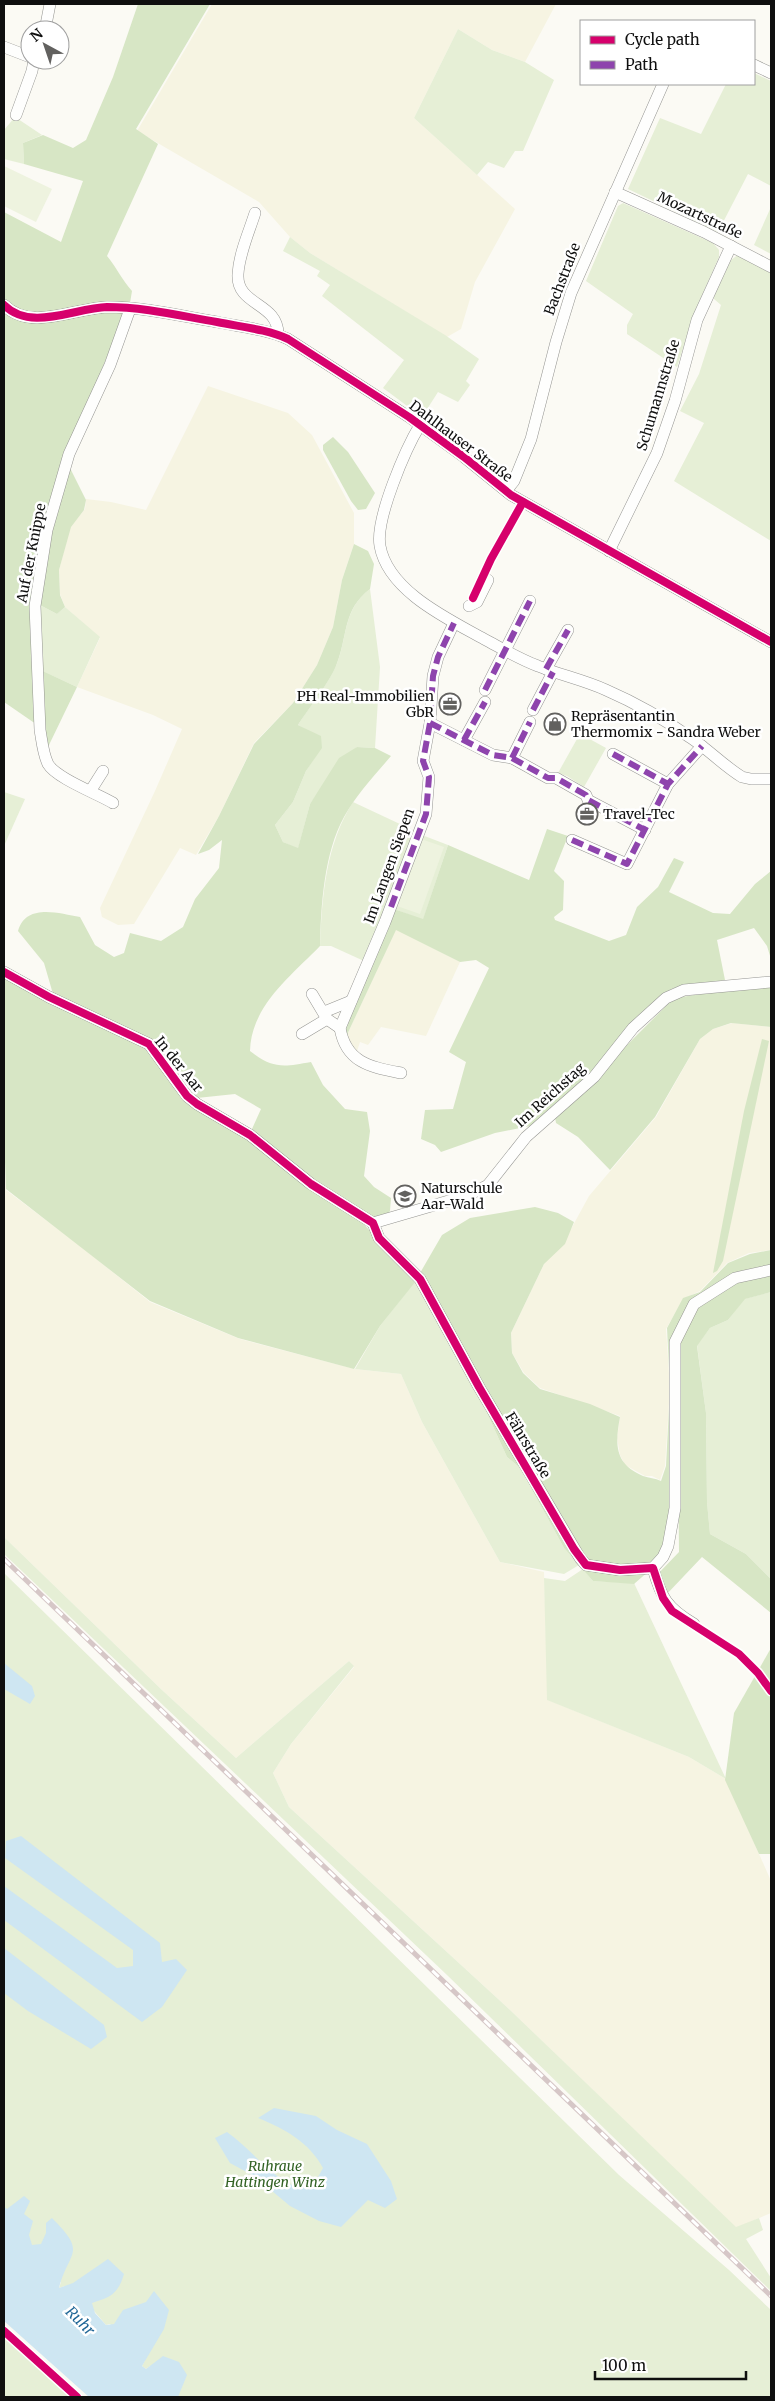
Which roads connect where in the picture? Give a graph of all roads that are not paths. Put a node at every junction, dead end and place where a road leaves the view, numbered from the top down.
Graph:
1 (50, 4) edge
2 (46, 20) edge
3 (4, 47) edge
4 (20, 53) edge
5 (755, 65) edge
6 (32, 70) edge
7 (771, 73) edge
8 (664, 85) edge
9 (16, 115) dead end
10 (615, 192) junction
11 (255, 213) dead end
12 (731, 246) junction
13 (771, 267) edge
14 (4, 305) edge
15 (125, 309) junction
16 (278, 334) junction
17 (420, 425) junction
18 (506, 491) junction
19 (609, 551) junction
20 (488, 580) dead end
21 (530, 601) dead end
22 (469, 606) dead end
23 (454, 623) junction
24 (568, 630) dead end
25 (771, 642) edge
26 (505, 650) junction
27 (549, 671) junction
28 (485, 690) dead end
29 (485, 702) dead end
30 (532, 710) dead end
31 (530, 722) dead end
32 (430, 723) junction
33 (464, 740) junction
34 (702, 746) junction
35 (613, 754) dead end
36 (512, 758) junction
37 (103, 771) dead end
38 (771, 779) edge
39 (668, 784) junction
40 (91, 790) junction
41 (113, 803) dead end
42 (645, 830) junction
43 (572, 840) dead end
44 (4, 972) edge
45 (771, 982) edge
46 (312, 994) dead end
47 (351, 1001) junction
48 (325, 1015) junction
49 (340, 1028) junction
50 (302, 1034) dead end
51 (401, 1073) dead end
52 (373, 1224) junction
53 (771, 1270) edge
54 (653, 1568) junction
55 (694, 1624) dead end

1 - 2 street
3 - 4 street
5 - 7 street
6 - 9 street
8 - 10 street, Bachstraße
10 - 12 street, Mozartstraße
10 - 18 street, Bachstraße
11 - 16 street
12 - 13 street, Mozartstraße
12 - 19 street, Schumannstraße
14 - 15 street, Dahlhauser Straße
15 - 16 street, Dahlhauser Straße
15 - 40 street, Auf der Knippe
16 - 17 street, Dahlhauser Straße
17 - 18 street, Dahlhauser Straße
17 - 23 street
18 - 19 street, Dahlhauser Straße
19 - 25 street, Dahlhauser Straße
20 - 22 street
21 - 26 street
23 - 26 street
23 - 32 street, Im Langen Siepen
24 - 27 street
26 - 27 street
26 - 28 street
27 - 30 street
27 - 34 street
29 - 33 street
31 - 36 street
32 - 33 street
32 - 47 street, Im Langen Siepen
33 - 36 street
34 - 38 street
34 - 39 street
35 - 39 street
36 - 42 street
37 - 40 street
39 - 42 street
40 - 41 street, Auf der Knippe
42 - 43 street
44 - 52 street, In der Aar
45 - 52 street, Im Reichstag
46 - 48 street
47 - 48 street
47 - 49 street, Im Langen Siepen
48 - 49 street
48 - 50 street
49 - 51 street
52 - 54 street, Fährstraße
53 - 54 street
54 - 55 street

